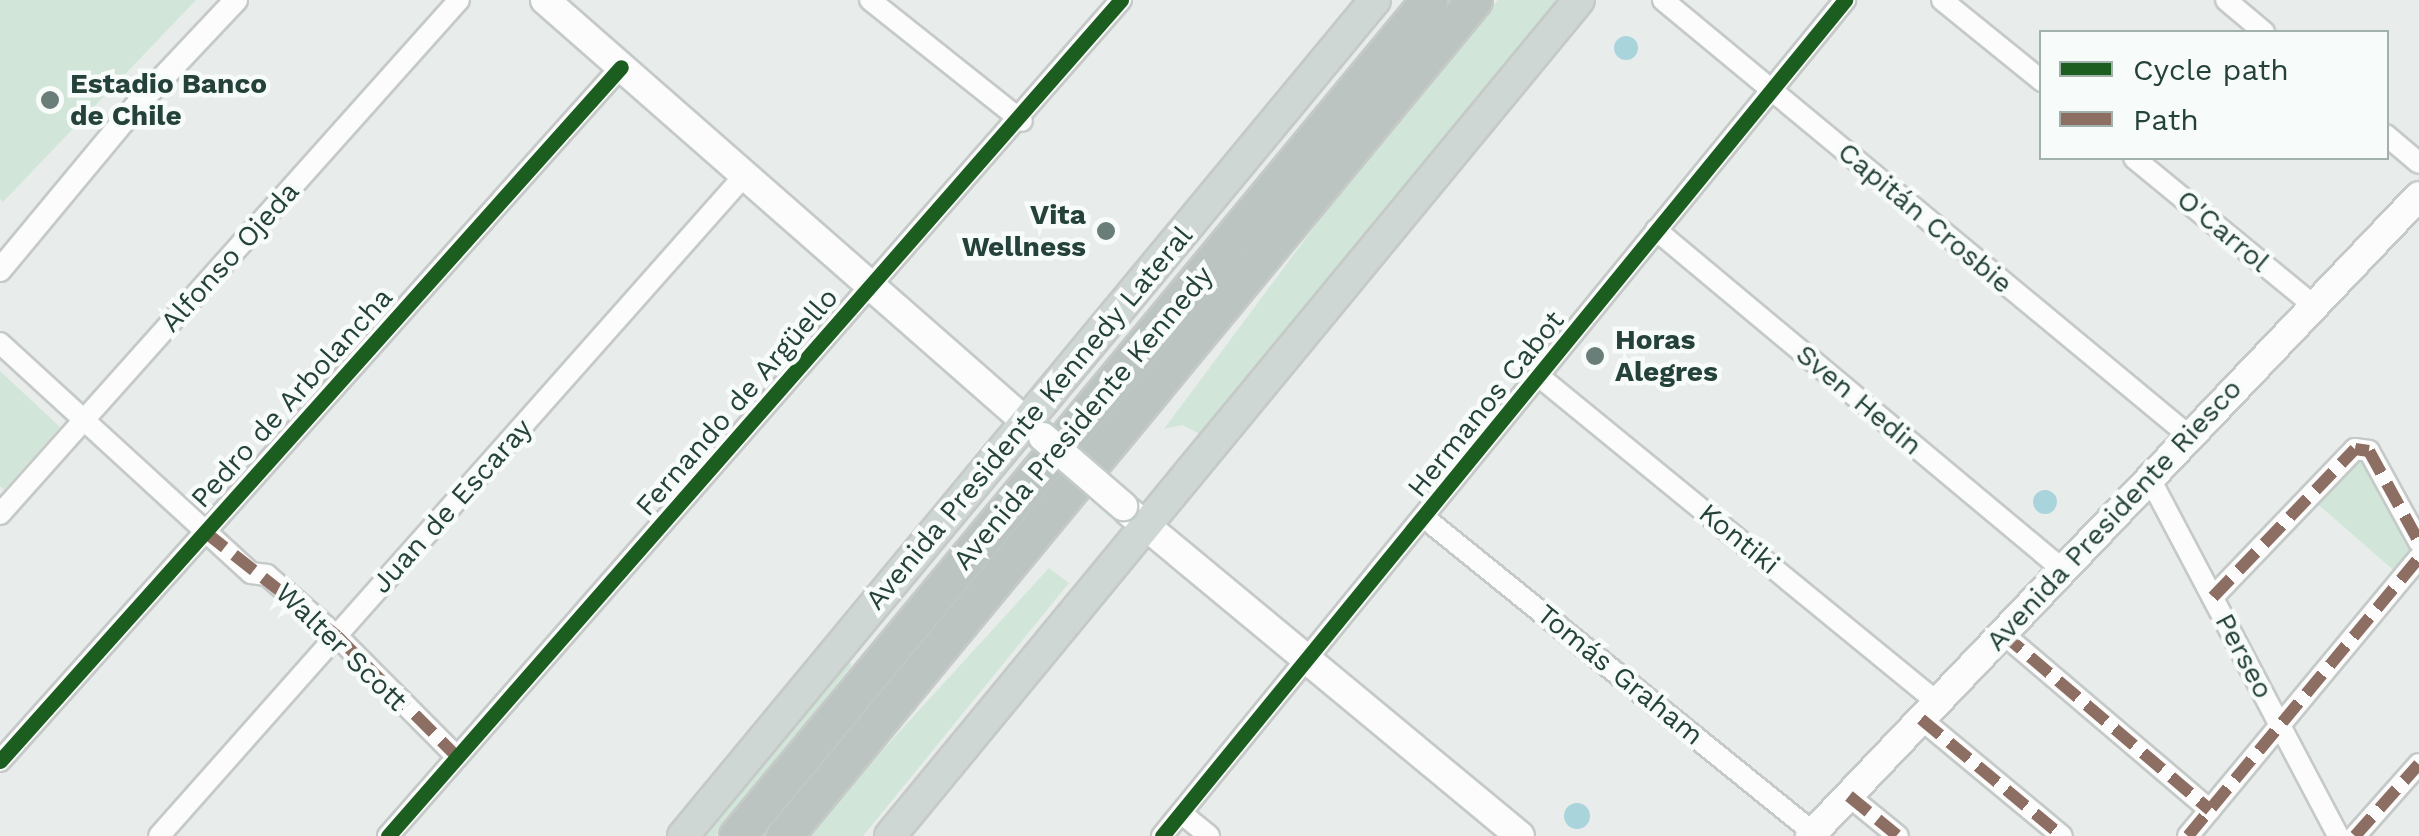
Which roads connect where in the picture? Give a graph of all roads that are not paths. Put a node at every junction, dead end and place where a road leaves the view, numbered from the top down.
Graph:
1 (236, 0) edge
2 (459, 0) edge
3 (545, 0) edge
4 (870, 0) edge
5 (1376, 0) edge
6 (1428, 0) edge
7 (1474, 0) edge
8 (1580, 0) edge
9 (1663, 0) edge
10 (1845, 0) edge
11 (1942, 0) edge
12 (2226, 0) edge
13 (1113, 3) edge
14 (2262, 30) edge
15 (621, 67) junction
16 (2039, 80) edge
17 (1770, 90) junction
18 (1022, 121) junction
19 (2389, 137) edge
20 (2136, 160) edge
21 (2419, 162) edge
22 (744, 176) junction
23 (2417, 206) edge
24 (1656, 230) junction
25 (0, 270) edge
26 (871, 288) junction
27 (2312, 304) junction
28 (0, 344) edge
29 (1540, 378) junction
30 (81, 424) junction
31 (1034, 429) junction
32 (2188, 435) junction
33 (2149, 477) junction
34 (0, 514) edge
35 (1134, 516) junction
36 (1426, 518) junction
37 (205, 532) junction
38 (2419, 542) edge
39 (2419, 558) edge
40 (2062, 569) junction
41 (2212, 597) junction
42 (2002, 633) junction
43 (337, 636) junction
44 (1310, 658) junction
45 (1929, 711) junction
46 (2280, 726) junction
47 (458, 757) junction
48 (0, 762) edge
49 (2419, 764) edge
50 (1849, 796) junction
51 (2210, 810) junction
52 (1181, 814) junction
53 (1812, 834) edge
54 (159, 836) edge
55 (388, 836) edge
56 (683, 836) edge
57 (737, 836) edge
58 (784, 836) edge
59 (890, 836) edge
60 (1162, 836) edge
61 (1209, 836) edge
62 (1520, 836) edge
63 (1898, 836) edge
64 (2062, 836) edge
65 (2188, 836) edge
66 (2338, 836) edge
67 (2355, 836) edge

1 - 25 street
2 - 30 street, Alfonso Ojeda
3 - 15 main road
4 - 18 street
5 - 31 main road, Avenida Presidente Kennedy Lateral
6 - 57 highway, Avenida Presidente Kennedy
7 - 58 highway, Avenida Presidente Kennedy
8 - 35 main road
9 - 17 street, Capitán Crosbie
10 - 17 street, Hermanos Cabot
11 - 16 street
12 - 14 street
13 - 18 street, Fernando de Argüello
15 - 22 main road
15 - 37 street, Pedro de Arbolancha
17 - 24 street, Hermanos Cabot
17 - 32 street, Capitán Crosbie
18 - 26 street, Fernando de Argüello
19 - 21 street
20 - 27 street, O'Carrol
22 - 26 main road
22 - 43 street, Juan de Escaray
23 - 27 main road, Avenida Presidente Riesco
24 - 29 street, Hermanos Cabot
24 - 40 street, Sven Hedin
26 - 31 main road
26 - 47 street, Fernando de Argüello
27 - 32 main road, Avenida Presidente Riesco
28 - 30 street, Walter Scott
29 - 36 street, Hermanos Cabot
29 - 45 street, Kontiki
30 - 34 street, Alfonso Ojeda
30 - 37 street, Walter Scott
31 - 35 main road, bridge
31 - 56 main road, Avenida Presidente Kennedy Lateral
32 - 33 main road, Avenida Presidente Riesco
33 - 40 main road, Avenida Presidente Riesco
33 - 41 street, Perseo
35 - 44 main road
35 - 59 main road
36 - 44 street, Hermanos Cabot
36 - 53 street, Tomás Graham
37 - 43 street, Walter Scott
37 - 48 street, Pedro de Arbolancha
38 - 41 street
39 - 46 street
40 - 42 main road, Avenida Presidente Riesco
41 - 46 street, Perseo
42 - 45 main road, Avenida Presidente Riesco
42 - 51 street
43 - 47 street, Walter Scott
43 - 54 street, Juan de Escaray
44 - 52 street, Hermanos Cabot
44 - 62 main road
45 - 50 main road, Avenida Presidente Riesco
45 - 64 street, Kontiki
46 - 51 street
46 - 66 street, Perseo
47 - 55 street, Fernando de Argüello
49 - 67 street
50 - 53 main road, Avenida Presidente Riesco
50 - 63 street
51 - 65 street
52 - 60 street, Hermanos Cabot
52 - 61 street

